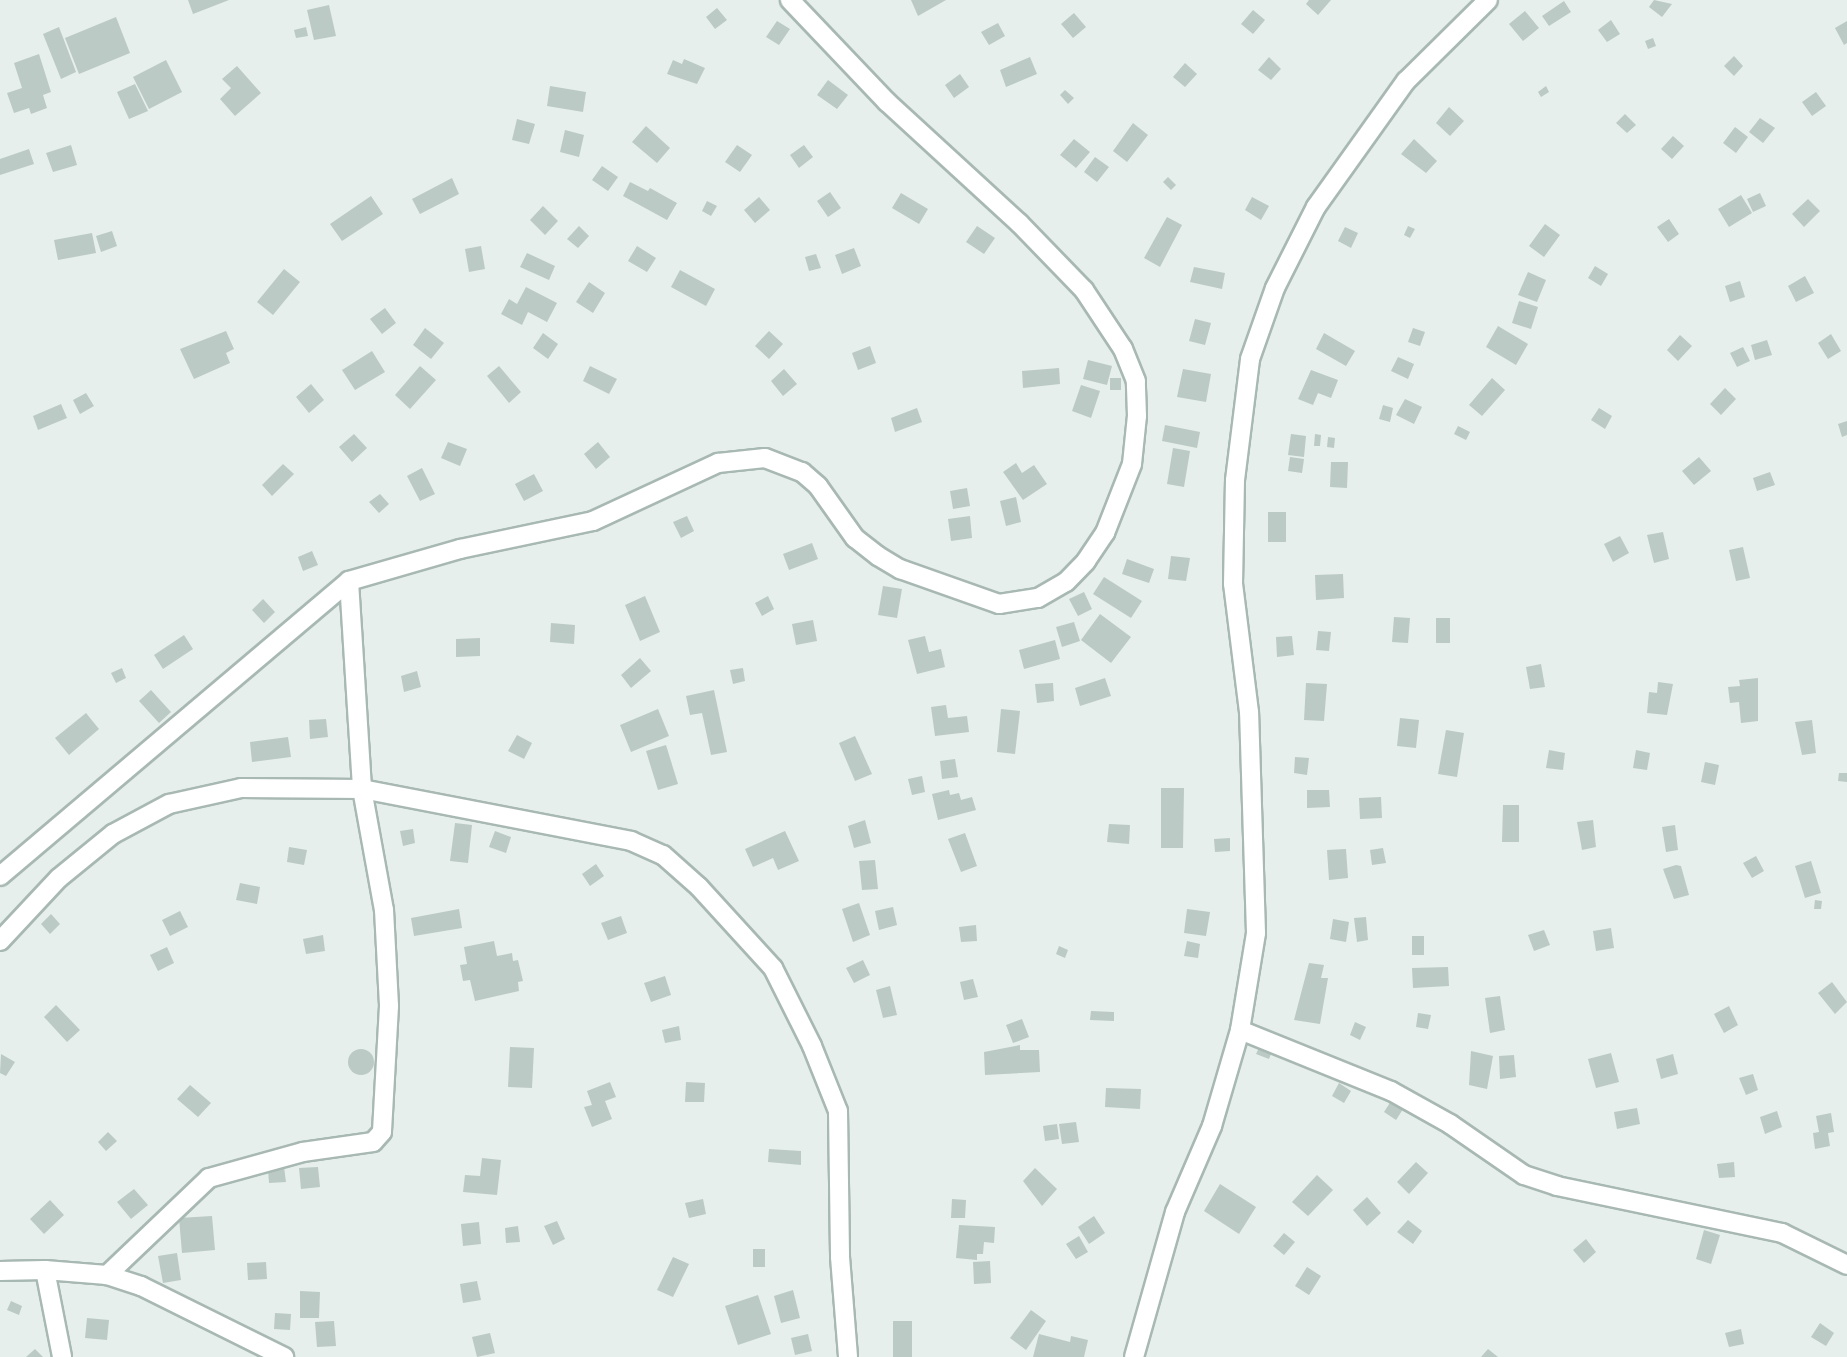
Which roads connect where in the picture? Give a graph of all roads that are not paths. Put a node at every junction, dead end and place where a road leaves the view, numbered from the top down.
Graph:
1 (789, 0) edge
2 (1488, 0) edge
3 (349, 581) junction
4 (362, 789) junction
5 (0, 876) edge
6 (0, 941) edge
7 (1240, 1030) junction
8 (1847, 1265) edge
9 (45, 1270) junction
10 (0, 1271) edge
11 (107, 1275) junction
12 (62, 1357) edge
13 (284, 1357) edge
14 (848, 1357) edge
15 (1134, 1357) edge

1 - 3 street
2 - 7 street
3 - 4 street
3 - 5 street
4 - 6 street
4 - 11 street
4 - 14 street
7 - 8 street
7 - 15 street
9 - 10 street
9 - 11 street
9 - 12 street
11 - 13 street

